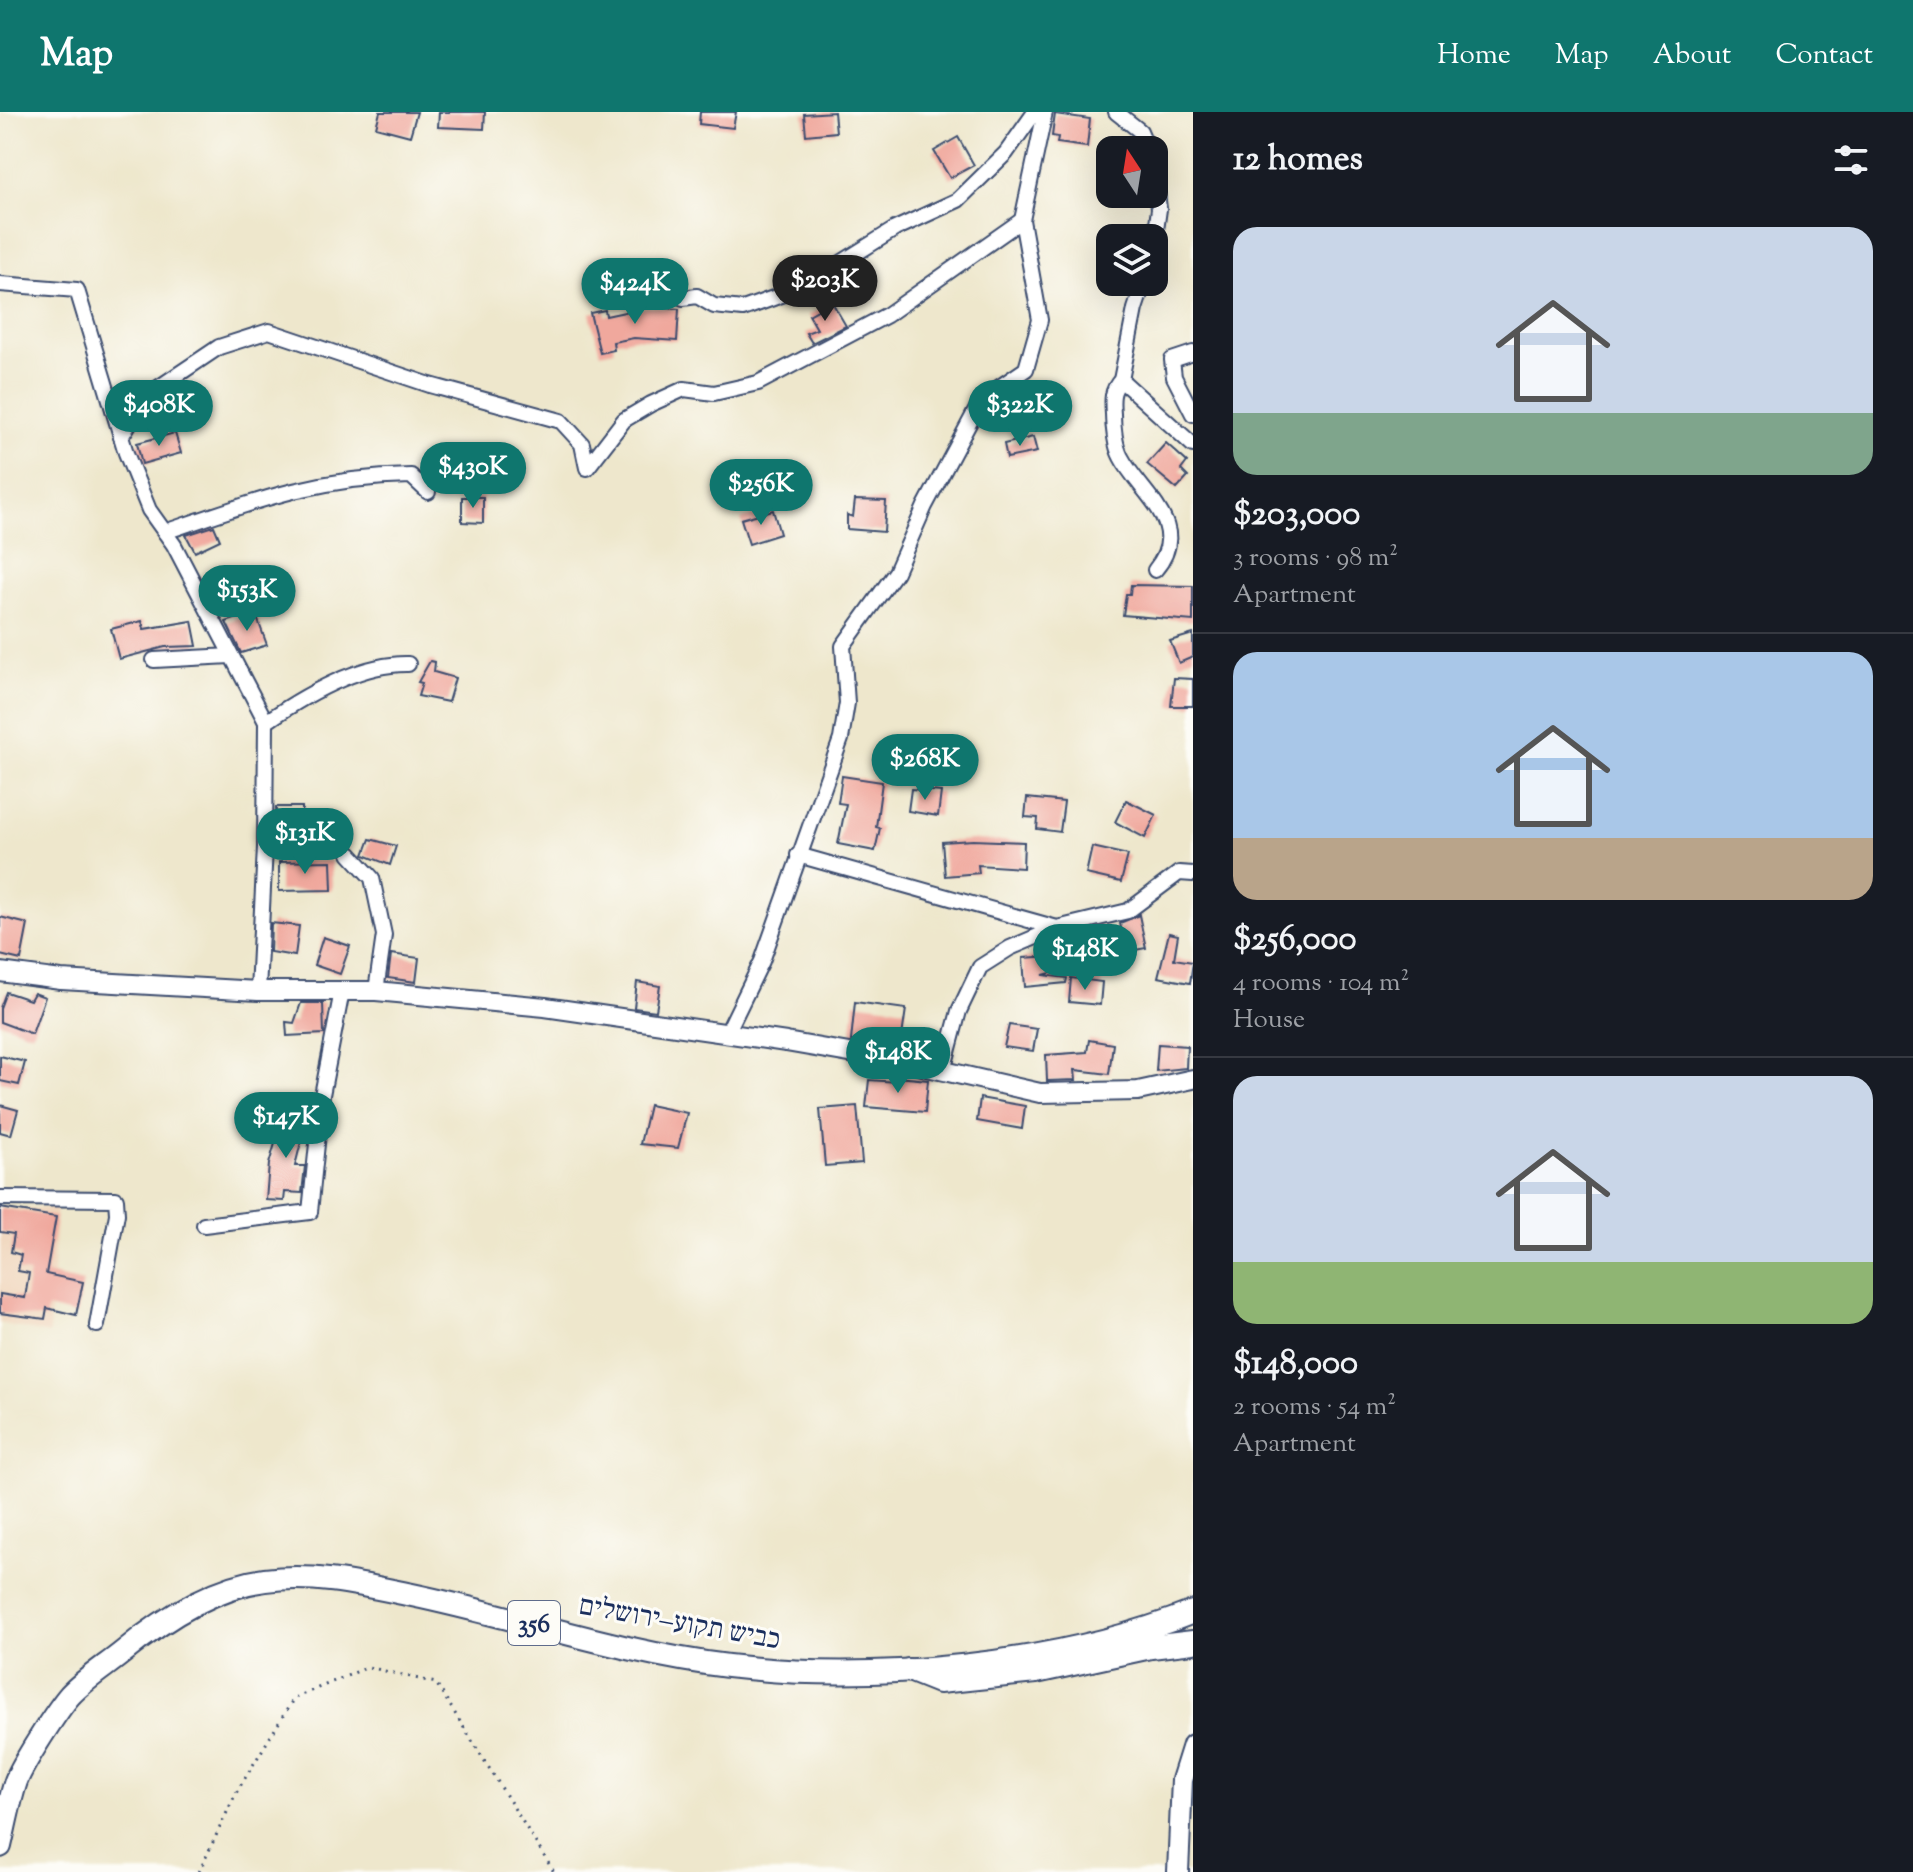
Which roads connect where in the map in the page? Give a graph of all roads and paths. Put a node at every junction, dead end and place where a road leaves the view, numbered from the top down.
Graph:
1 (1035, 112) edge
2 (1045, 112) edge
3 (1116, 112) edge
4 (1142, 136) edge
5 (1022, 220) junction
6 (0, 284) edge
7 (661, 287) dead end
8 (1139, 296) edge
9 (1193, 353) edge
10 (1121, 380) junction
11 (1193, 414) edge
12 (121, 437) junction
13 (1193, 445) edge
14 (428, 492) dead end
15 (165, 532) junction
16 (1155, 570) dead end
17 (231, 656) junction
18 (154, 660) dead end
19 (408, 664) dead end
20 (266, 722) junction
21 (350, 854) dead end
22 (798, 855) junction
23 (1193, 874) edge
24 (1057, 928) junction
25 (0, 972) edge
26 (258, 991) junction
27 (342, 991) junction
28 (376, 991) junction
29 (727, 1033) junction
30 (943, 1071) junction
31 (1193, 1079) edge
32 (0, 1198) edge
33 (204, 1225) dead end
34 (97, 1325) dead end
35 (1193, 1612) edge
36 (1193, 1642) edge
37 (908, 1669) junction
38 (1193, 1745) edge
39 (0, 1846) edge
40 (199, 1872) edge
41 (554, 1872) edge
42 (1178, 1872) edge

1 - 7 street
2 - 5 street
3 - 4 street
5 - 12 street
5 - 22 street
6 - 12 street
8 - 10 street
9 - 11 street
10 - 13 street
10 - 16 street
12 - 15 street
14 - 15 street
15 - 17 street
17 - 18 street
17 - 20 street
19 - 20 street
20 - 26 street
21 - 28 street
22 - 24 street
22 - 29 street
23 - 24 street
24 - 30 street
25 - 26 street
26 - 27 street
27 - 28 street
27 - 33 street
28 - 29 street
29 - 30 street
30 - 31 street
32 - 34 street
35 - 37 main road, כביש תקוע–ירושלים / 356
36 - 37 main road
37 - 39 main road, כביש תקוע–ירושלים / 356
38 - 42 main road
40 - 41 path

